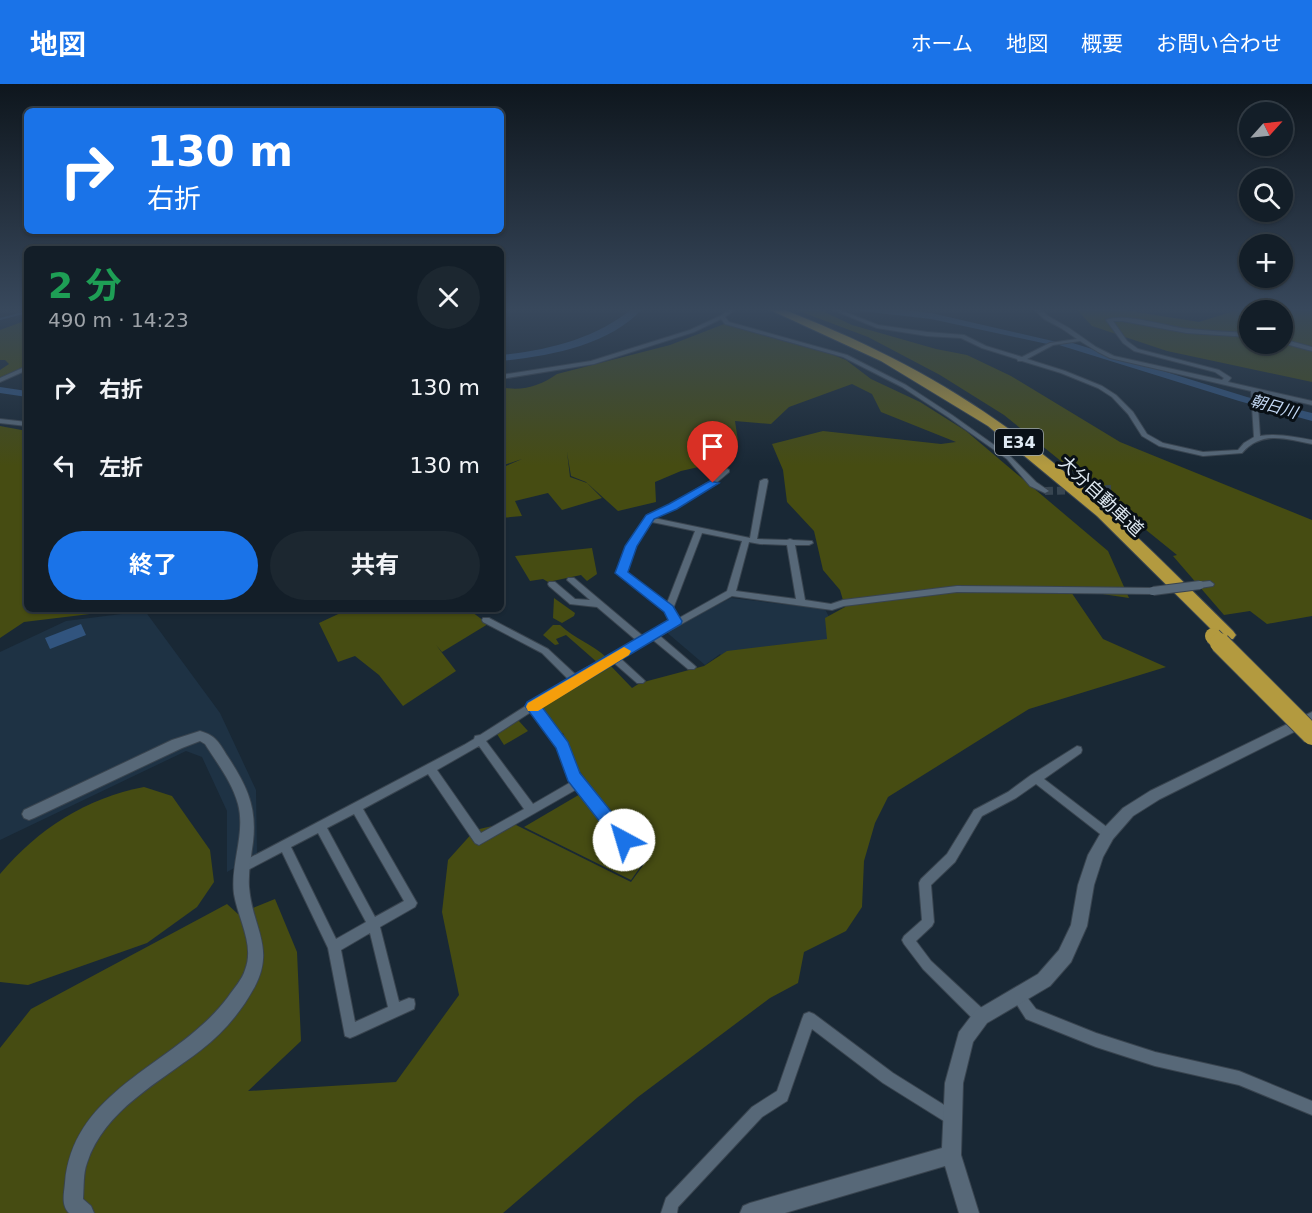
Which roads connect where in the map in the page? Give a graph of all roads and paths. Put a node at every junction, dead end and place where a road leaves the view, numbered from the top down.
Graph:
1 (599, 361) edge
2 (854, 361) edge
3 (878, 361) edge
4 (1023, 361) edge
5 (1128, 361) edge
6 (1177, 361) edge
7 (24, 369) edge
8 (504, 377) edge
9 (0, 380) edge
10 (1223, 383) junction
11 (1254, 390) junction
12 (1312, 403) edge
13 (0, 421) edge
14 (24, 424) edge
15 (1257, 437) junction
16 (1312, 442) edge
17 (727, 471) dead end
18 (764, 481) dead end
19 (1045, 491) tunnel mouth
20 (647, 521) junction
21 (699, 530) junction
22 (749, 540) junction
23 (790, 542) junction
24 (808, 543) dead end
25 (571, 580) dead end
26 (552, 584) dead end
27 (1210, 584) dead end
28 (731, 593) junction
29 (801, 603) junction
30 (599, 604) junction
31 (669, 609) junction
32 (486, 620) dead end
33 (676, 621) junction
34 (653, 635) junction
35 (1220, 635) junction
36 (643, 641) junction
37 (614, 657) junction
38 (691, 667) dead end
39 (574, 679) junction
40 (640, 681) dead end
41 (532, 706) junction
42 (1312, 718) edge
43 (1312, 735) edge
44 (479, 739) junction
45 (1077, 750) dead end
46 (430, 768) junction
47 (1035, 778) junction
48 (578, 783) junction
49 (356, 807) junction
50 (531, 810) junction
51 (29, 814) dead end
52 (321, 827) junction
53 (1107, 834) junction
54 (624, 840) dead end
55 (285, 846) junction
56 (244, 867) junction
57 (374, 926) junction
58 (334, 947) junction
59 (1018, 997) junction
60 (409, 1004) dead end
61 (395, 1010) junction
62 (981, 1017) junction
63 (1312, 1108) edge
64 (952, 1118) junction
65 (951, 1155) junction
66 (84, 1213) edge
67 (669, 1213) edge
68 (750, 1213) edge
69 (969, 1213) edge

1 - 8 street
2 - 19 street
3 - 35 highway, 大分自動車道 / E34
4 - 15 street
5 - 10 street
6 - 10 street
7 - 9 street
10 - 11 street
11 - 12 street
11 - 15 street
13 - 14 street
15 - 16 street
17 - 20 street
18 - 22 street
20 - 21 street
20 - 31 street
21 - 22 street
21 - 31 street
22 - 23 street
22 - 28 street
23 - 24 street
23 - 29 street
25 - 30 street
26 - 30 street
27 - 29 street, bridge
28 - 29 street
28 - 33 street
30 - 36 street
31 - 33 street
32 - 39 street
33 - 34 street
34 - 36 street
34 - 38 street
35 - 42 highway, 大分自動車道 / E34
35 - 43 highway, 大分自動車道 / E34, bridge
36 - 37 street
37 - 39 street
37 - 40 street
39 - 41 street
41 - 44 street
41 - 48 street
42 - 53 street
44 - 46 street
44 - 50 street
45 - 47 street
46 - 49 street
46 - 50 street
47 - 53 street
47 - 62 street
48 - 50 street
48 - 54 street
49 - 52 street
49 - 57 street
51 - 56 street
52 - 55 street
52 - 57 street
53 - 59 street
55 - 56 street
55 - 58 street
56 - 66 street
57 - 58 street
57 - 61 street
58 - 61 street
59 - 62 street
59 - 63 street
60 - 61 street
62 - 64 street
64 - 65 street
64 - 67 street
65 - 68 street
65 - 69 street

